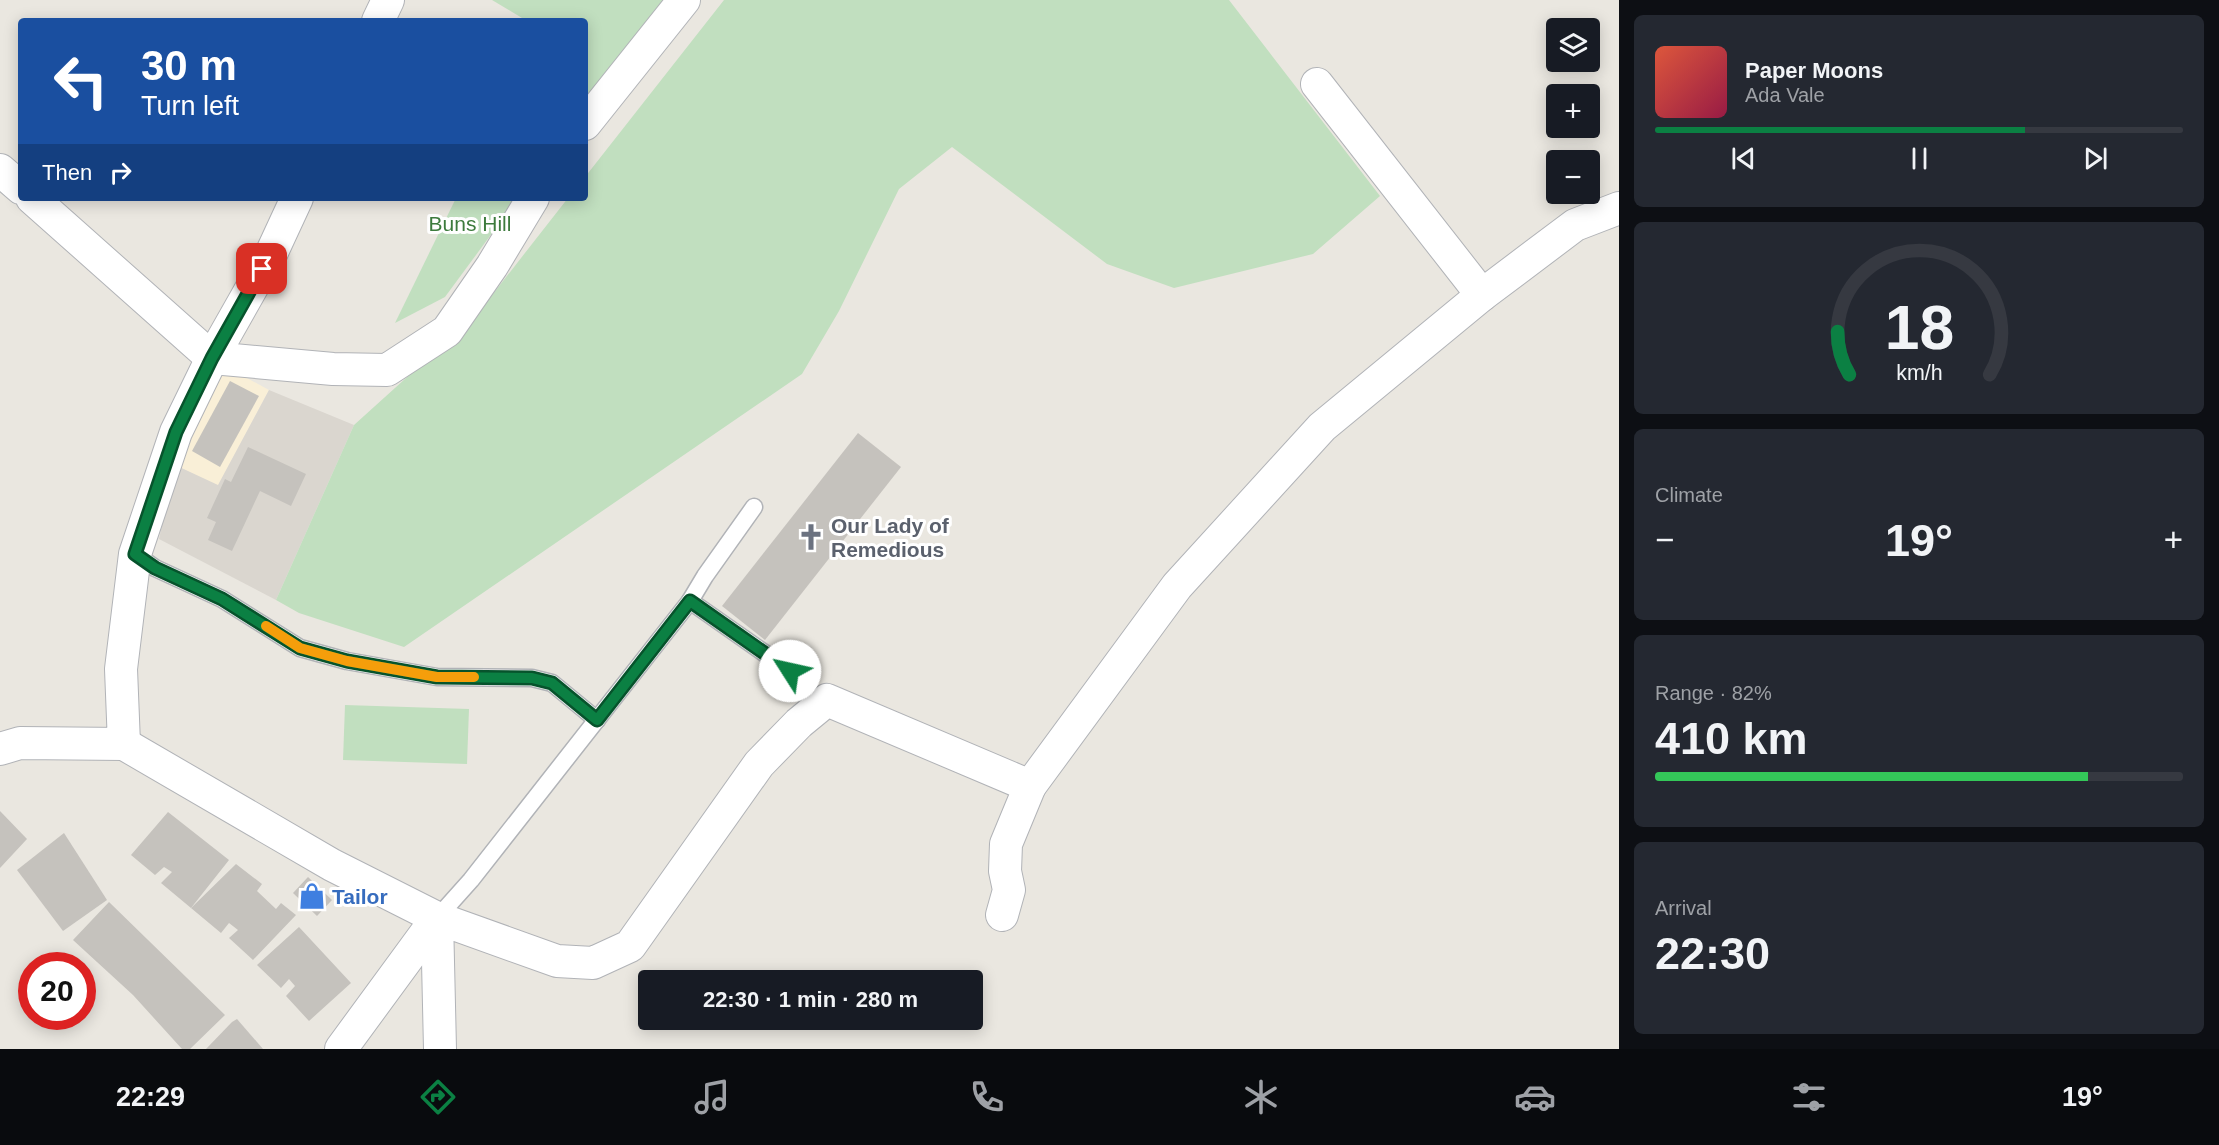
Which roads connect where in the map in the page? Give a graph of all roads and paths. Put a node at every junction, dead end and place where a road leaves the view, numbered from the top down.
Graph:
1 (388, 0) edge
2 (684, 0) edge
3 (379, 18) edge
4 (1317, 84) dead end
5 (588, 120) edge
6 (0, 170) edge
7 (18, 185) edge
8 (35, 201) edge
9 (296, 201) edge
10 (531, 201) edge
11 (1619, 208) edge
12 (1482, 295) junction
13 (212, 358) junction
14 (754, 507) dead end
15 (135, 554) junction
16 (690, 601) junction
17 (790, 671) dead end
18 (597, 720) junction
19 (124, 744) junction
20 (0, 749) edge
21 (1030, 786) junction
22 (1002, 915) dead end
23 (436, 918) junction
24 (341, 1049) edge
25 (440, 1049) edge

1 - 3 street
2 - 5 street
4 - 12 street
6 - 7 street
8 - 13 street
9 - 13 street
10 - 13 street
11 - 12 street
12 - 21 street
13 - 15 street
14 - 16 lane
15 - 18 lane
15 - 19 street
16 - 17 lane
16 - 18 lane
18 - 23 lane
19 - 20 street
19 - 23 street
21 - 22 street
21 - 23 street
23 - 24 street
23 - 25 street

